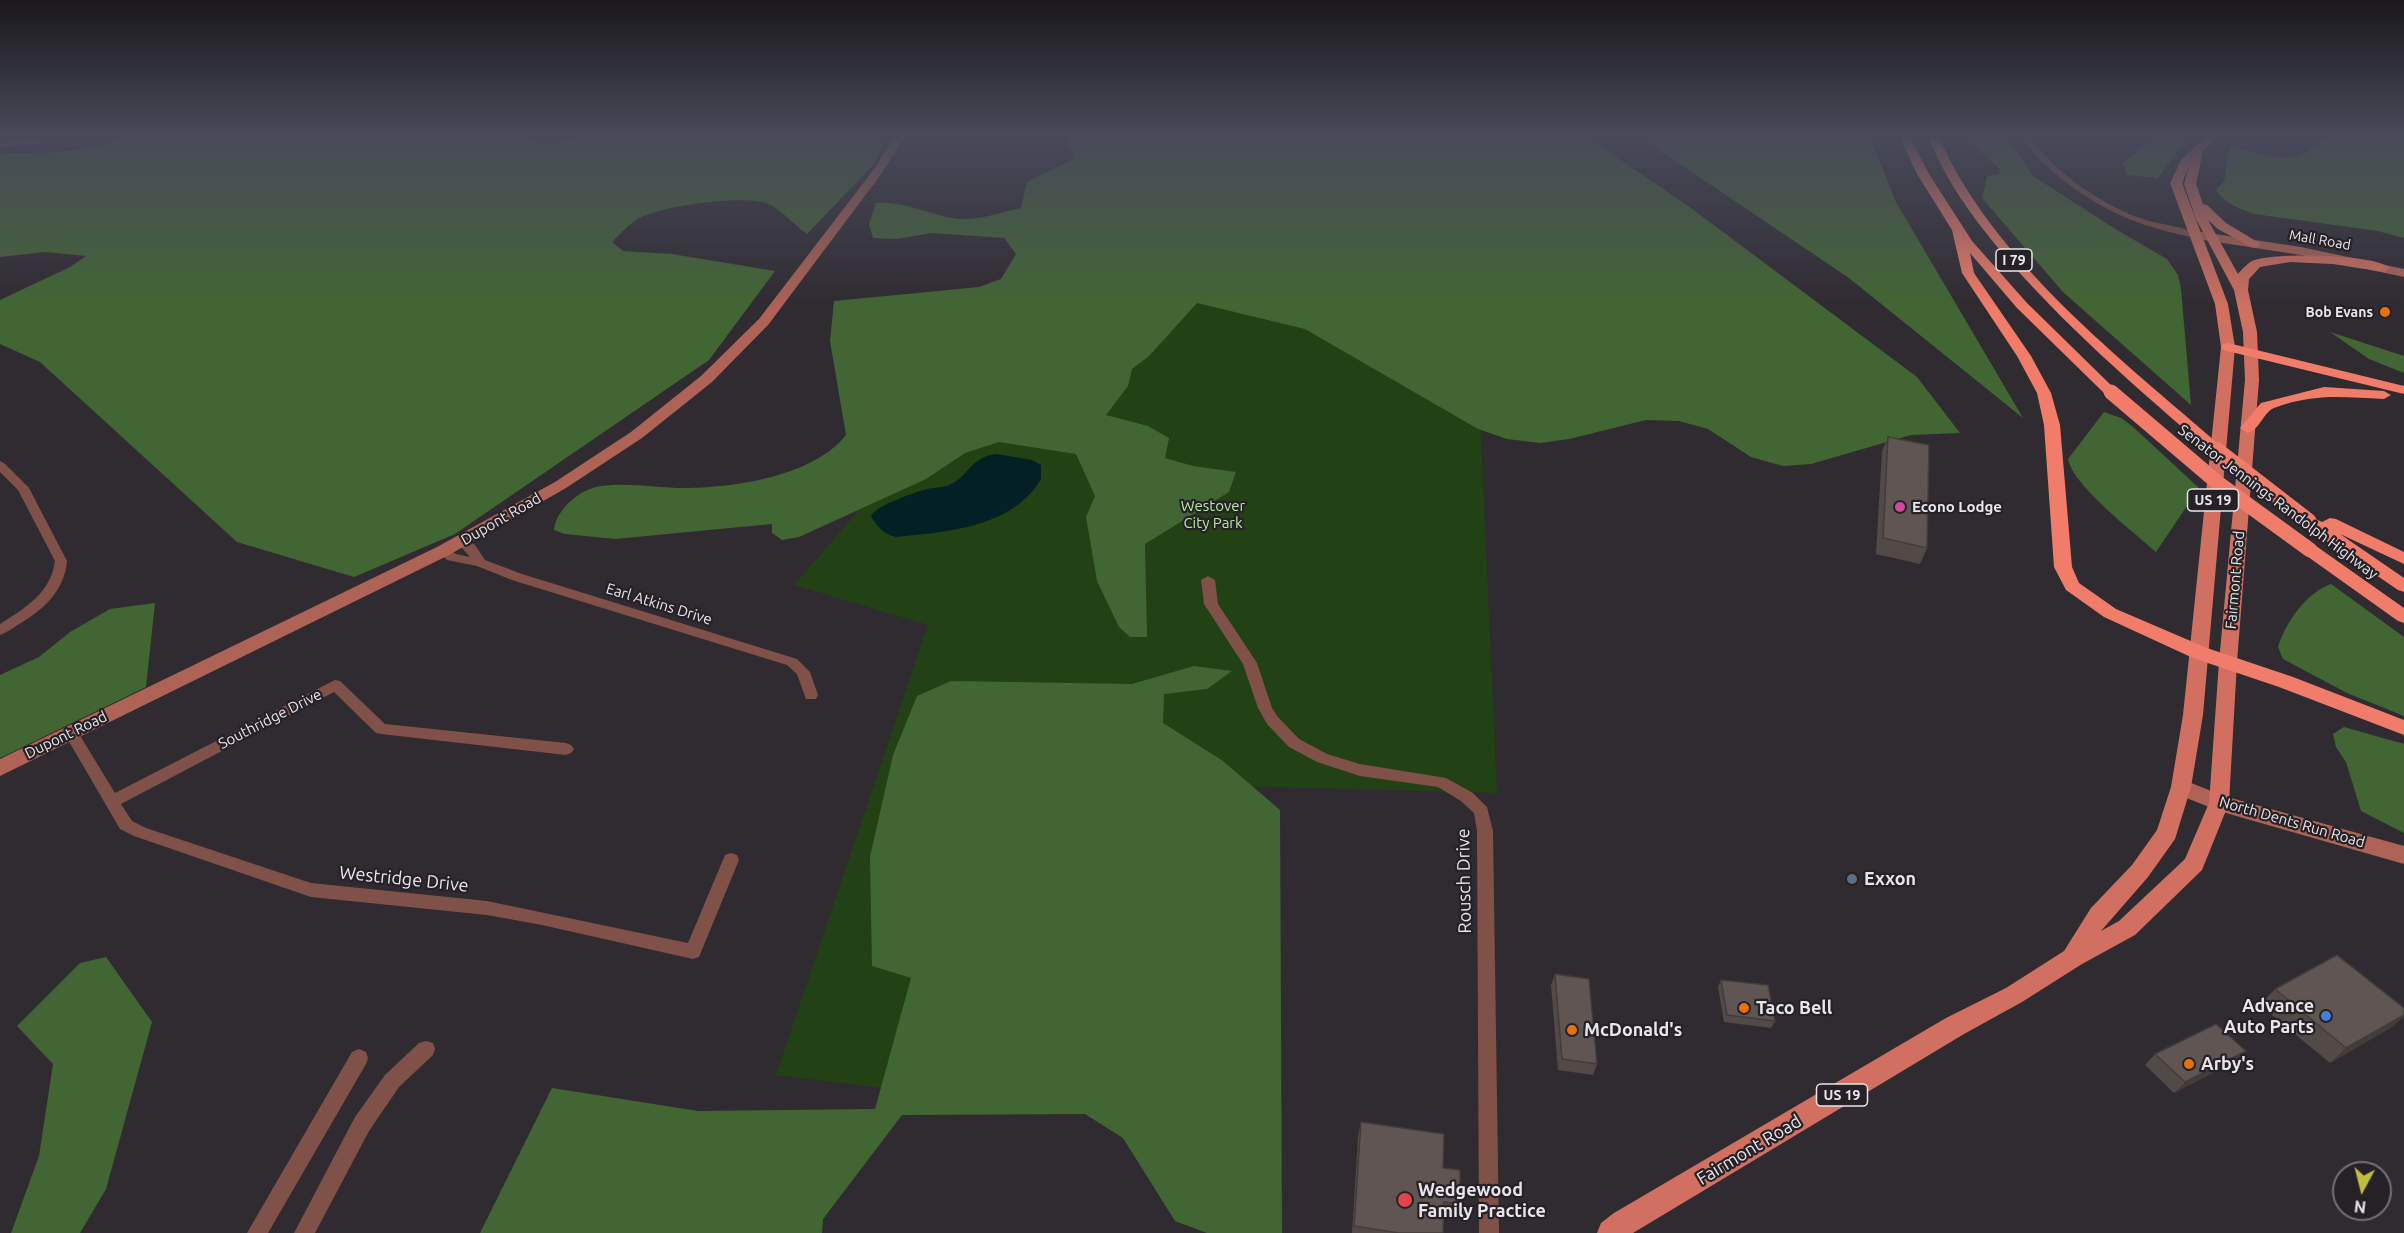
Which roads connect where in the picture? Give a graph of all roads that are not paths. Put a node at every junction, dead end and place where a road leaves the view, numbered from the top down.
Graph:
1 (2192, 194) joint
2 (860, 195) edge
3 (1933, 195) edge
4 (1965, 195) edge
5 (2090, 195) edge
6 (2180, 195) edge
7 (1958, 230) junction
8 (2195, 236) junction
9 (2213, 238) junction
10 (2255, 244) junction
11 (2384, 268) junction
12 (2404, 273) edge
13 (2241, 290) junction
14 (2228, 352) junction
15 (2252, 357) junction
16 (2404, 390) edge
17 (2404, 397) edge
18 (2248, 428) junction
19 (0, 465) edge
20 (2311, 517) junction
21 (462, 541) junction
22 (443, 551) junction
23 (2404, 559) edge
24 (480, 563) junction
25 (1208, 580) dead end
26 (2404, 586) edge
27 (2404, 617) edge
28 (0, 630) edge
29 (2200, 653) junction
30 (2228, 662) junction
31 (811, 694) dead end
32 (2404, 728) edge
33 (71, 733) junction
34 (566, 749) dead end
35 (0, 768) edge
36 (2181, 787) junction
37 (112, 801) junction
38 (2219, 803) junction
39 (2404, 855) edge
40 (731, 860) dead end
41 (2074, 957) junction
42 (426, 1049) dead end
43 (359, 1058) dead end
44 (256, 1233) edge
45 (304, 1233) edge
46 (1489, 1233) edge
47 (1611, 1233) edge

1 - 9 main road, Fairmont Road / US 19
1 - 10 main road
2 - 21 street, Dupont Road
3 - 7 highway, Senator Jennings Randolph Highway / I 79
4 - 20 highway, Senator Jennings Randolph Highway / I 79, bridge
5 - 8 street
6 - 8 main road, Fairmont Road / US 19
7 - 27 highway, Senator Jennings Randolph Highway / I 79, bridge
7 - 29 highway
8 - 9 street, Mall Road
8 - 14 main road, Fairmont Road / US 19
9 - 10 street, Mall Road
9 - 13 main road, Fairmont Road / US 19
10 - 11 street, Mall Road
11 - 12 street, Mall Road
11 - 13 main road
13 - 15 main road, Fairmont Road / US 19
14 - 15 highway
14 - 29 main road, Fairmont Road / US 19
15 - 16 highway
15 - 17 highway
15 - 18 main road, Fairmont Road / US 19
17 - 18 highway
18 - 30 main road, Fairmont Road / US 19
19 - 28 street
20 - 23 highway
20 - 26 highway, Senator Jennings Randolph Highway / I 79
21 - 22 street, Dupont Road
21 - 24 street, Earl Atkins Drive
22 - 24 street, Earl Atkins Drive
22 - 33 street, Dupont Road
24 - 31 street, Earl Atkins Drive
25 - 46 street, Rousch Drive
29 - 30 highway
29 - 36 main road, Fairmont Road / US 19
30 - 32 highway
30 - 38 main road, Fairmont Road / US 19
33 - 35 street, Dupont Road
33 - 37 street, Westridge Drive
34 - 37 street, Southridge Drive
36 - 38 street, North Dents Run Road
36 - 41 main road, Fairmont Road / US 19
37 - 40 street, Westridge Drive
38 - 39 street, North Dents Run Road
38 - 41 main road, Fairmont Road / US 19
41 - 47 main road, Fairmont Road / US 19
42 - 45 street
43 - 44 street

